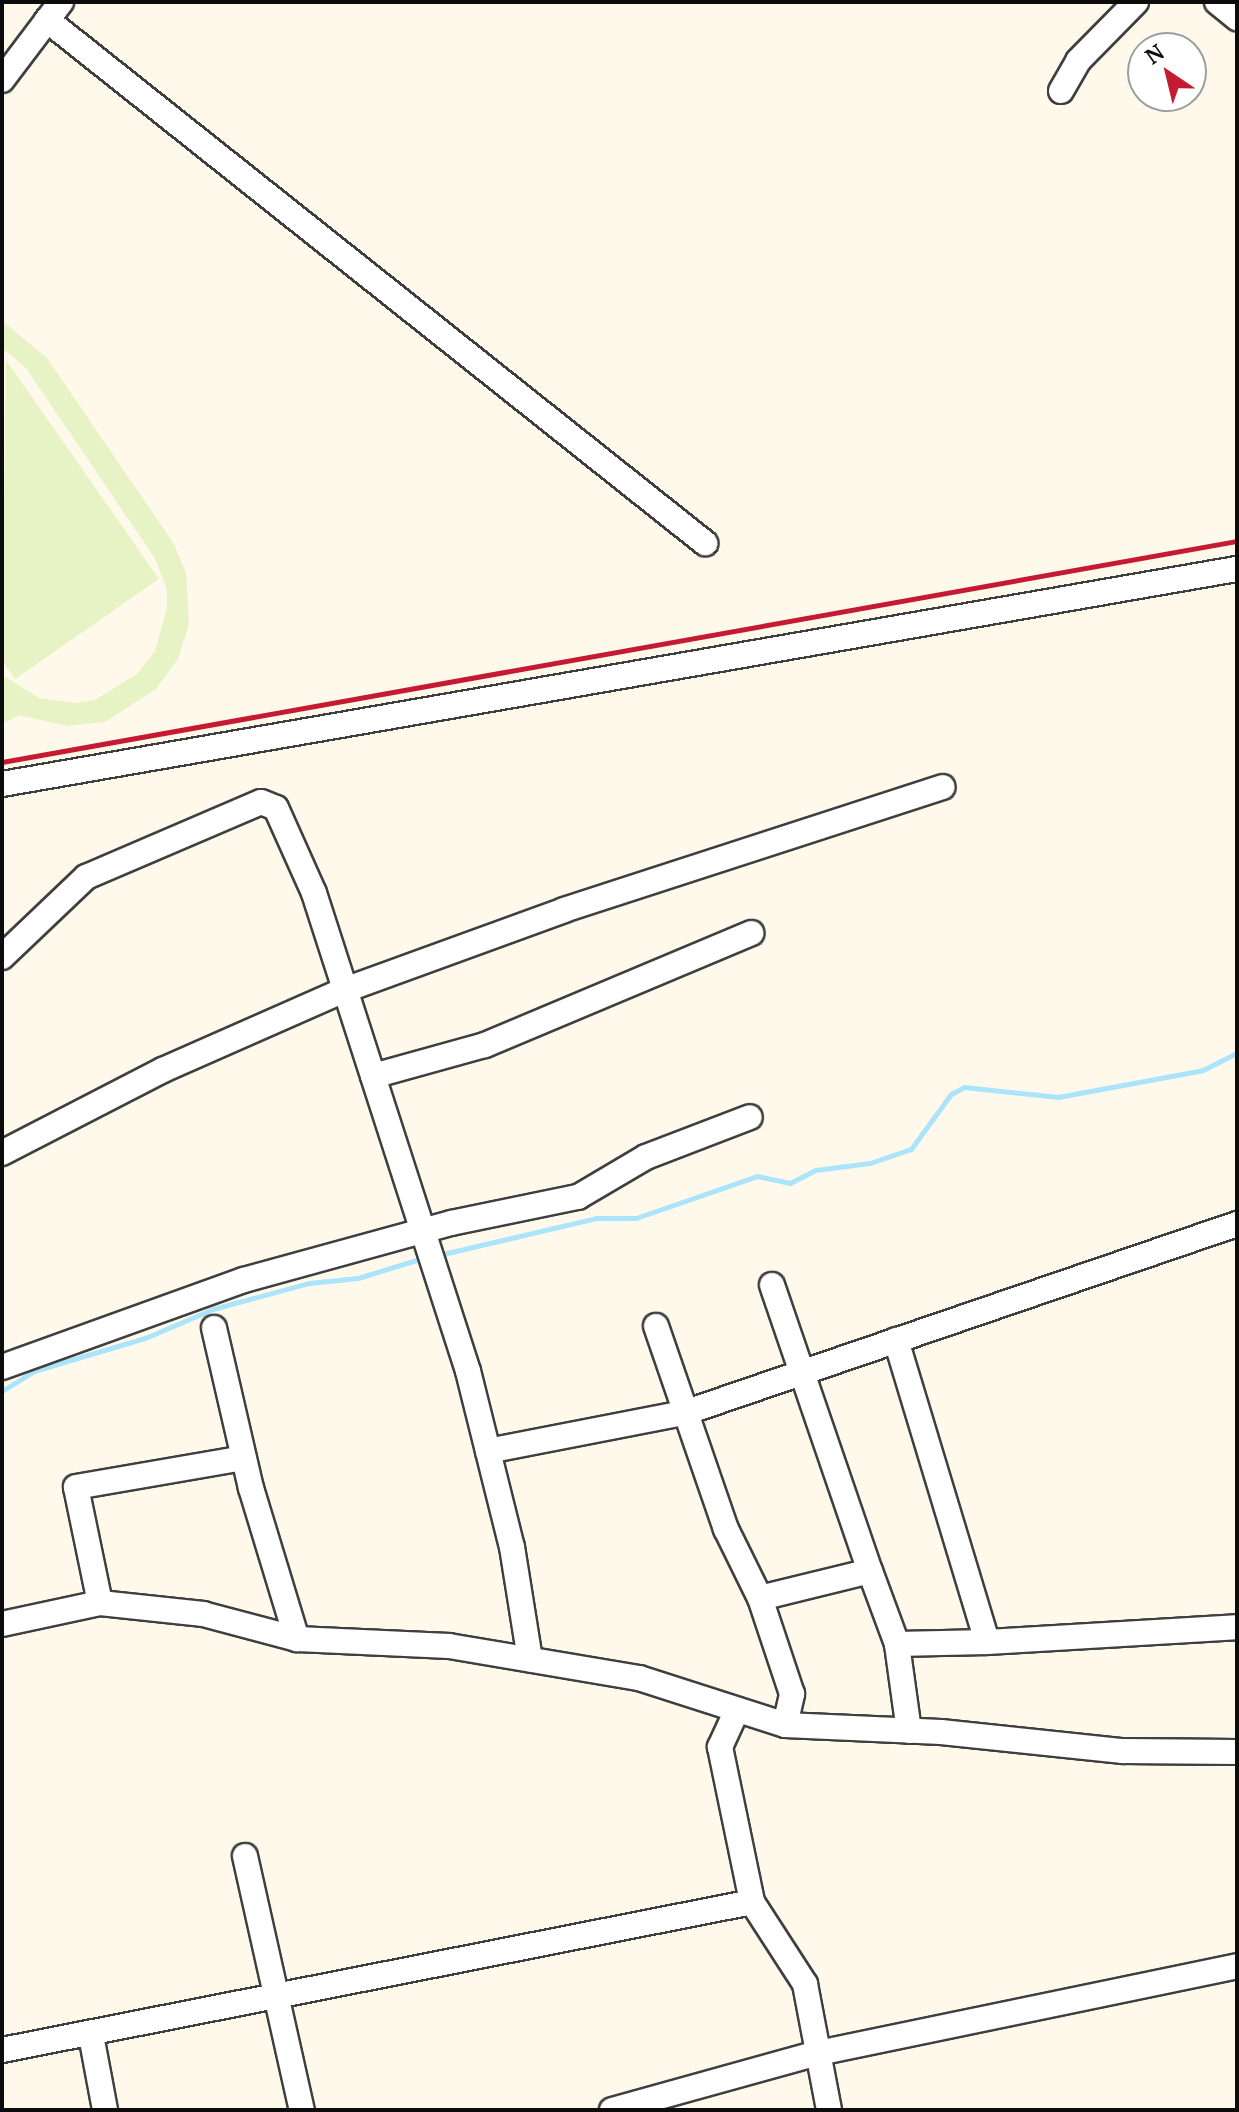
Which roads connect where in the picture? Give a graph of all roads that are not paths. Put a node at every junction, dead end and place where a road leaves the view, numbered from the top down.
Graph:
1 (1136, 2) edge
2 (1217, 2) edge
3 (54, 11) edge
4 (1237, 18) edge
5 (2, 80) edge
6 (1061, 91) dead end
7 (705, 543) dead end
8 (1237, 569) edge
9 (2, 784) edge
10 (942, 787) dead end
11 (751, 933) dead end
12 (2, 957) edge
13 (342, 991) junction
14 (373, 1076) junction
15 (750, 1117) dead end
16 (2, 1153) edge
17 (1237, 1224) edge
18 (425, 1234) junction
19 (772, 1285) dead end
20 (656, 1326) dead end
21 (214, 1328) dead end
22 (896, 1340) junction
23 (2, 1367) edge
24 (805, 1371) junction
25 (684, 1413) junction
26 (488, 1451) junction
27 (244, 1458) junction
28 (870, 1571) junction
29 (760, 1598) junction
30 (100, 1603) junction
31 (2, 1624) edge
32 (1237, 1627) edge
33 (297, 1639) junction
34 (987, 1642) junction
35 (897, 1644) junction
36 (530, 1660) junction
37 (737, 1710) junction
38 (785, 1725) junction
39 (909, 1731) junction
40 (1237, 1752) edge
41 (245, 1856) dead end
42 (752, 1902) junction
43 (1237, 1966) edge
44 (279, 1997) junction
45 (91, 2035) junction
46 (2, 2050) edge
47 (818, 2053) junction
48 (105, 2110) edge
49 (302, 2110) edge
50 (612, 2110) edge
51 (829, 2110) edge

1 - 6 street
2 - 4 street
3 - 5 street
3 - 7 street
8 - 9 street
10 - 13 street
11 - 14 street
12 - 13 street
13 - 14 street
13 - 16 street
14 - 18 street
15 - 18 street
17 - 22 street
18 - 23 street
18 - 26 street
19 - 24 street
20 - 25 street
21 - 27 street
22 - 24 street
22 - 34 street
24 - 25 street
24 - 28 street
25 - 26 street
25 - 29 street
26 - 36 street
27 - 30 street
27 - 33 street
28 - 29 street
28 - 35 street
29 - 38 street
30 - 31 street
30 - 33 street
32 - 34 street
33 - 36 street
34 - 35 street
35 - 39 street
36 - 37 street
37 - 38 street
37 - 42 street
38 - 39 street
39 - 40 street
41 - 44 street
42 - 44 street
42 - 47 street
43 - 47 street
44 - 45 street
44 - 49 street
45 - 46 street
45 - 48 street
47 - 50 street
47 - 51 street

